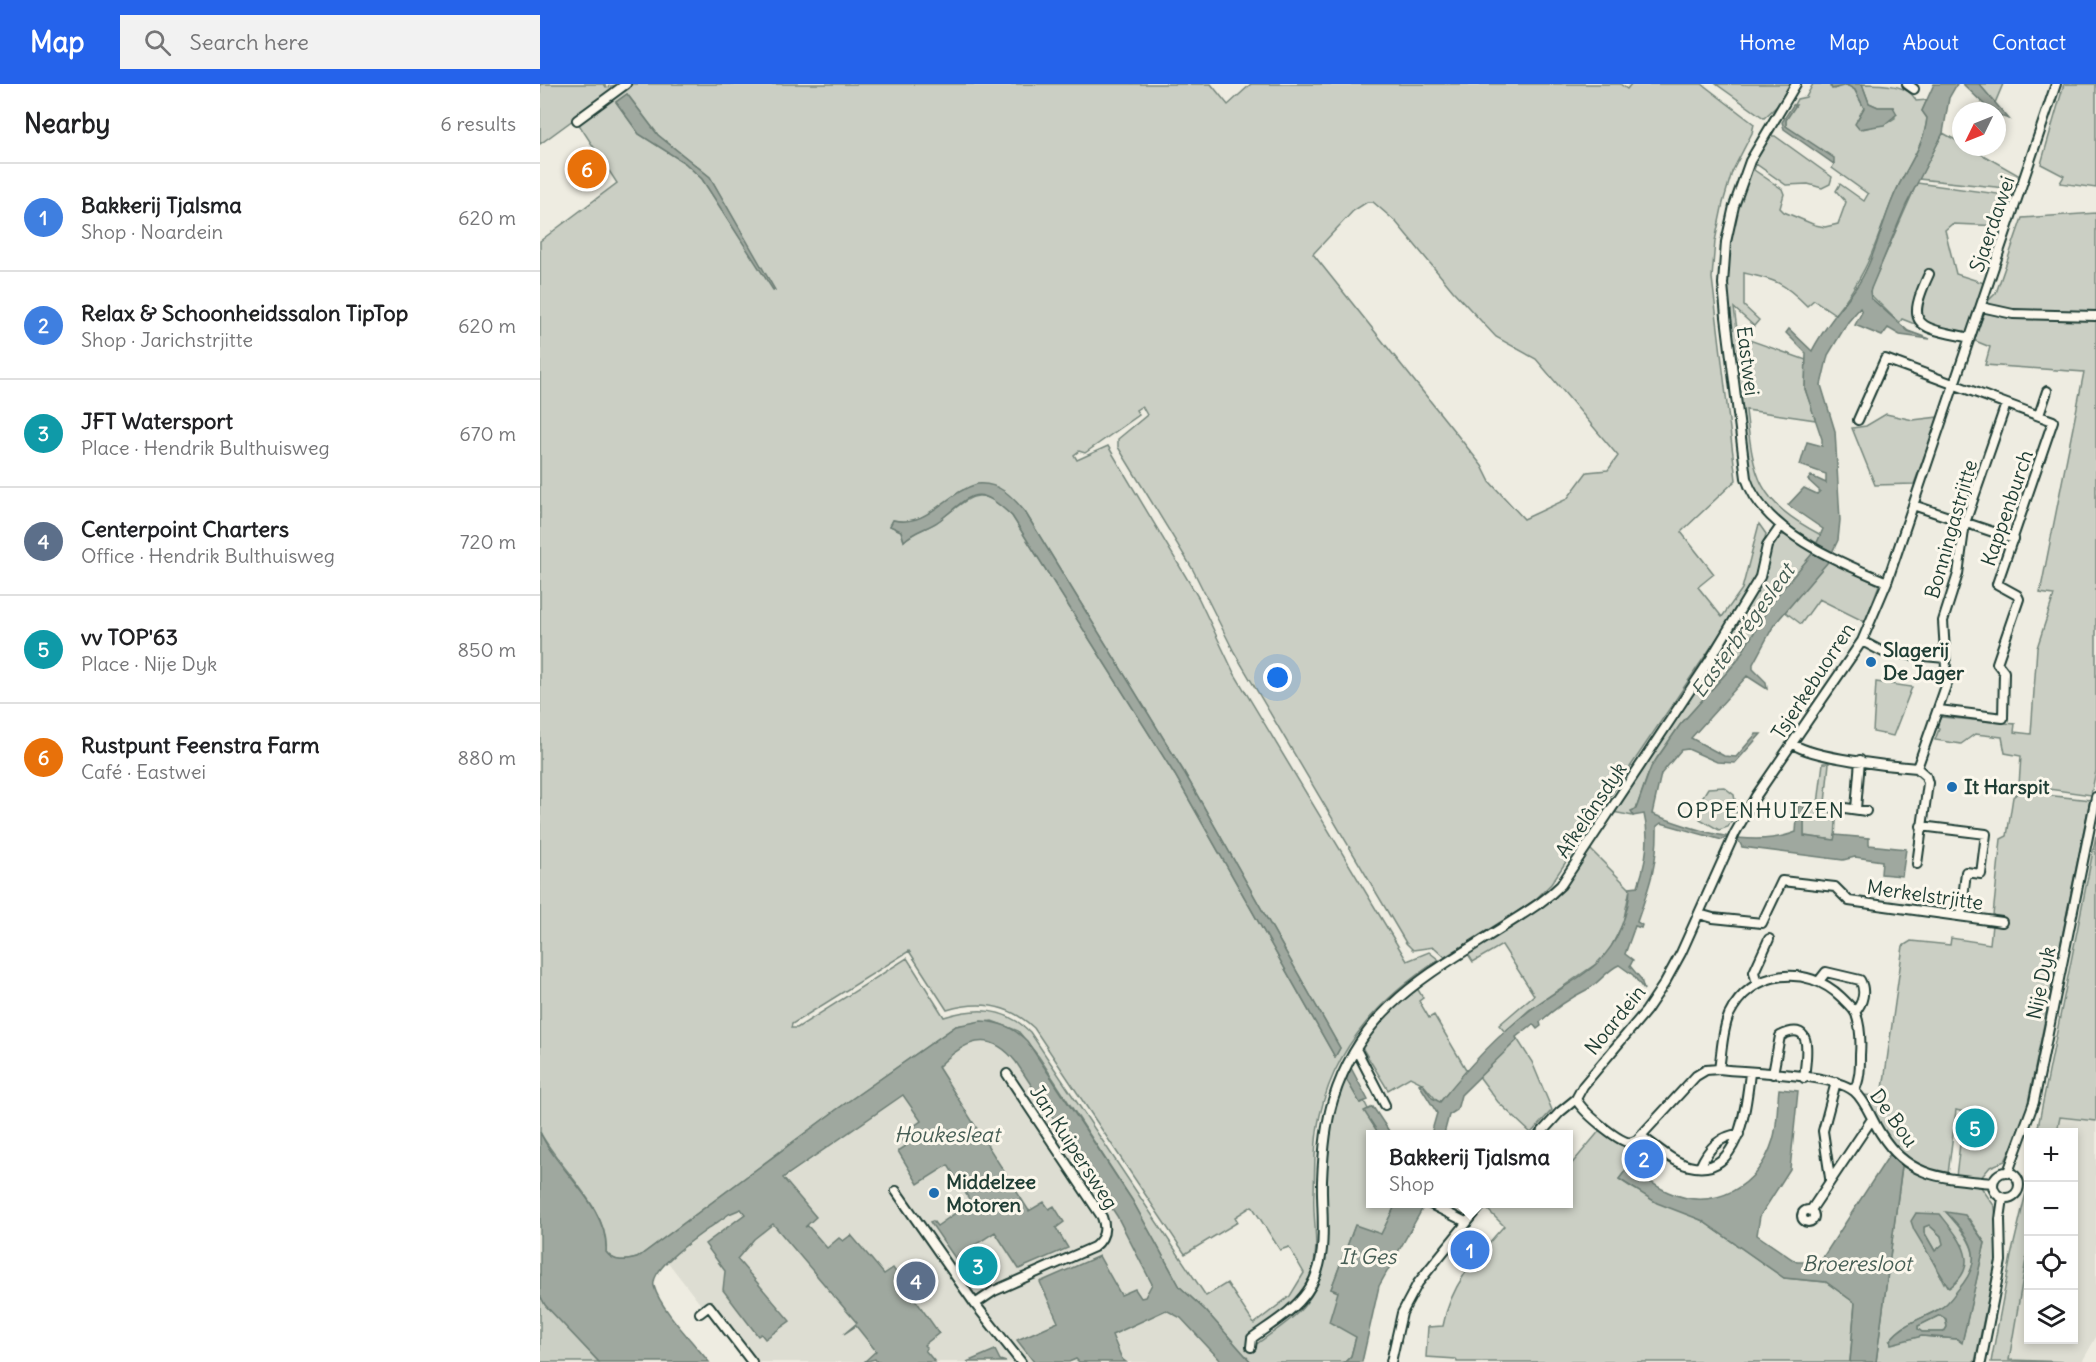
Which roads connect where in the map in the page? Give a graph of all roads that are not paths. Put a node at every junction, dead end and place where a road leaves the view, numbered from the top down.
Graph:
1 (626, 84) edge
2 (1796, 84) edge
3 (2056, 85) edge
4 (577, 120) dead end
5 (1929, 274) dead end
6 (1981, 307) junction
7 (2096, 316) edge
8 (1970, 338) junction
9 (1954, 386) junction
10 (2047, 391) dead end
11 (2006, 404) junction
12 (2039, 415) junction
13 (1858, 420) dead end
14 (1913, 506) junction
15 (1965, 524) junction
16 (1781, 526) junction
17 (2014, 539) junction
18 (1887, 582) junction
19 (1862, 640) junction
20 (1945, 658) junction
21 (1939, 710) junction
22 (1793, 744) junction
23 (1860, 760) junction
24 (1917, 768) junction
25 (2096, 797) edge
26 (1845, 808) dead end
27 (1856, 809) junction
28 (1866, 811) dead end
29 (1922, 826) junction
30 (1917, 864) dead end
31 (1699, 914) junction
32 (1961, 916) junction
33 (2002, 922) dead end
34 (1769, 939) dead end
35 (1820, 981) junction
36 (1757, 984) junction
37 (1855, 1012) junction
38 (1356, 1049) junction
39 (1719, 1069) junction
40 (1750, 1073) junction
41 (1007, 1074) dead end
42 (1773, 1074) junction
43 (1804, 1078) junction
44 (1836, 1082) junction
45 (1854, 1091) junction
46 (1576, 1099) junction
47 (1385, 1106) dead end
48 (1872, 1119) junction
49 (1544, 1130) edge
50 (1739, 1134) junction
51 (1641, 1136) junction
52 (1700, 1167) junction
53 (2008, 1172) junction
54 (1830, 1179) junction
55 (1993, 1183) junction
56 (896, 1191) dead end
57 (2003, 1198) junction
58 (1439, 1208) edge
59 (1478, 1208) edge
60 (1811, 1210) dead end
61 (1466, 1222) junction
62 (975, 1304) junction
63 (700, 1313) dead end
64 (1251, 1347) dead end
65 (752, 1362) edge
66 (1021, 1362) edge
67 (1392, 1362) edge
68 (1981, 1362) edge

1 - 4 street
2 - 16 street, Eastwei
3 - 6 street, Sjaerdawei
5 - 8 street
6 - 7 street
6 - 8 street, Sjaerdawei
8 - 9 street, Sjaerdawei
9 - 11 street
9 - 13 street
9 - 14 street, Tsjerkebuorren
10 - 12 street
11 - 12 street
11 - 15 street, Bonningastrjitte
12 - 17 street, Kappenburch
14 - 15 street
14 - 18 street, Tsjerkebuorren
15 - 17 street
15 - 20 street, Bonningastrjitte
16 - 18 street, Eastwei
16 - 38 street, Afkelânsdyk
17 - 21 street, Kappenburch
18 - 19 street, Tsjerkebuorren
19 - 20 street
19 - 22 street, Tsjerkebuorren
20 - 21 street, Bonningastrjitte
21 - 24 street, Bonningastrjitte
22 - 23 street
22 - 31 street, Tsjerkebuorren
23 - 24 street
23 - 27 street
24 - 29 street
25 - 53 street, Nije Dyk
26 - 27 street
27 - 28 street
29 - 30 street
29 - 32 street
31 - 32 street, Merkelstrjitte
31 - 46 street, Noardein
32 - 33 street, Merkelstrjitte
34 - 36 street
35 - 36 street
35 - 37 street
35 - 37 street
36 - 39 street
37 - 45 street
38 - 47 street
38 - 64 street, Afkelânsdyk
39 - 40 street, De Bou
39 - 51 street, De Bou
40 - 42 street, De Bou
40 - 50 street
41 - 62 street, Jan Kuipersweg
42 - 43 street, De Bou
42 - 43 street
43 - 44 street, De Bou
44 - 45 street, De Bou
44 - 54 street
45 - 48 street, De Bou
46 - 49 street, Noardein
46 - 51 street
48 - 54 street
48 - 55 street, De Bou
50 - 52 street
50 - 52 street
51 - 52 street
53 - 55 street
53 - 57 street
54 - 60 street
55 - 57 street
56 - 62 street
57 - 68 street
58 - 61 street
59 - 61 street
61 - 67 street
62 - 66 street
63 - 65 street

